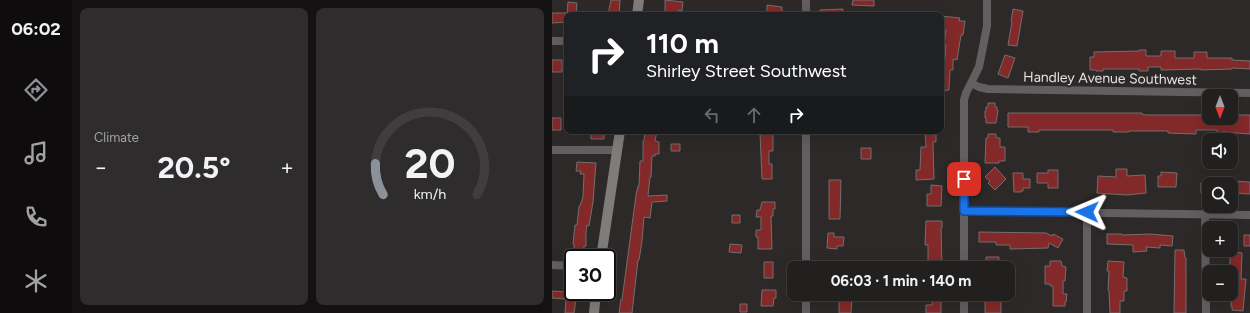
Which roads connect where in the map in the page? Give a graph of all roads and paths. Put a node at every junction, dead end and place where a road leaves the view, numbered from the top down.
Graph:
1 (639, 0) edge
2 (806, 0) edge
3 (987, 0) edge
4 (637, 12) edge
5 (806, 12) edge
6 (552, 41) edge
7 (564, 42) edge
8 (971, 83) junction
9 (1250, 93) edge
10 (620, 134) edge
11 (806, 134) edge
12 (552, 150) edge
13 (617, 150) junction
14 (964, 211) junction
15 (1087, 212) junction
16 (1205, 214) junction
17 (1250, 215) edge
18 (602, 249) edge
19 (806, 261) edge
20 (964, 261) edge
21 (552, 265) edge
22 (564, 266) edge
23 (595, 301) edge
24 (806, 301) edge
25 (964, 301) edge
26 (594, 313) edge
27 (806, 313) edge
28 (964, 313) edge
29 (1087, 313) edge
30 (1206, 313) edge

1 - 4 street
2 - 5 street
3 - 8 street
6 - 7 street
8 - 9 street, Handley Avenue Southwest
8 - 14 street
10 - 13 street
11 - 19 street
12 - 13 street
13 - 18 street
14 - 15 street
14 - 20 street
15 - 16 street
15 - 29 street
16 - 17 street
16 - 30 street
21 - 22 street
23 - 26 street
24 - 27 street
25 - 28 street

